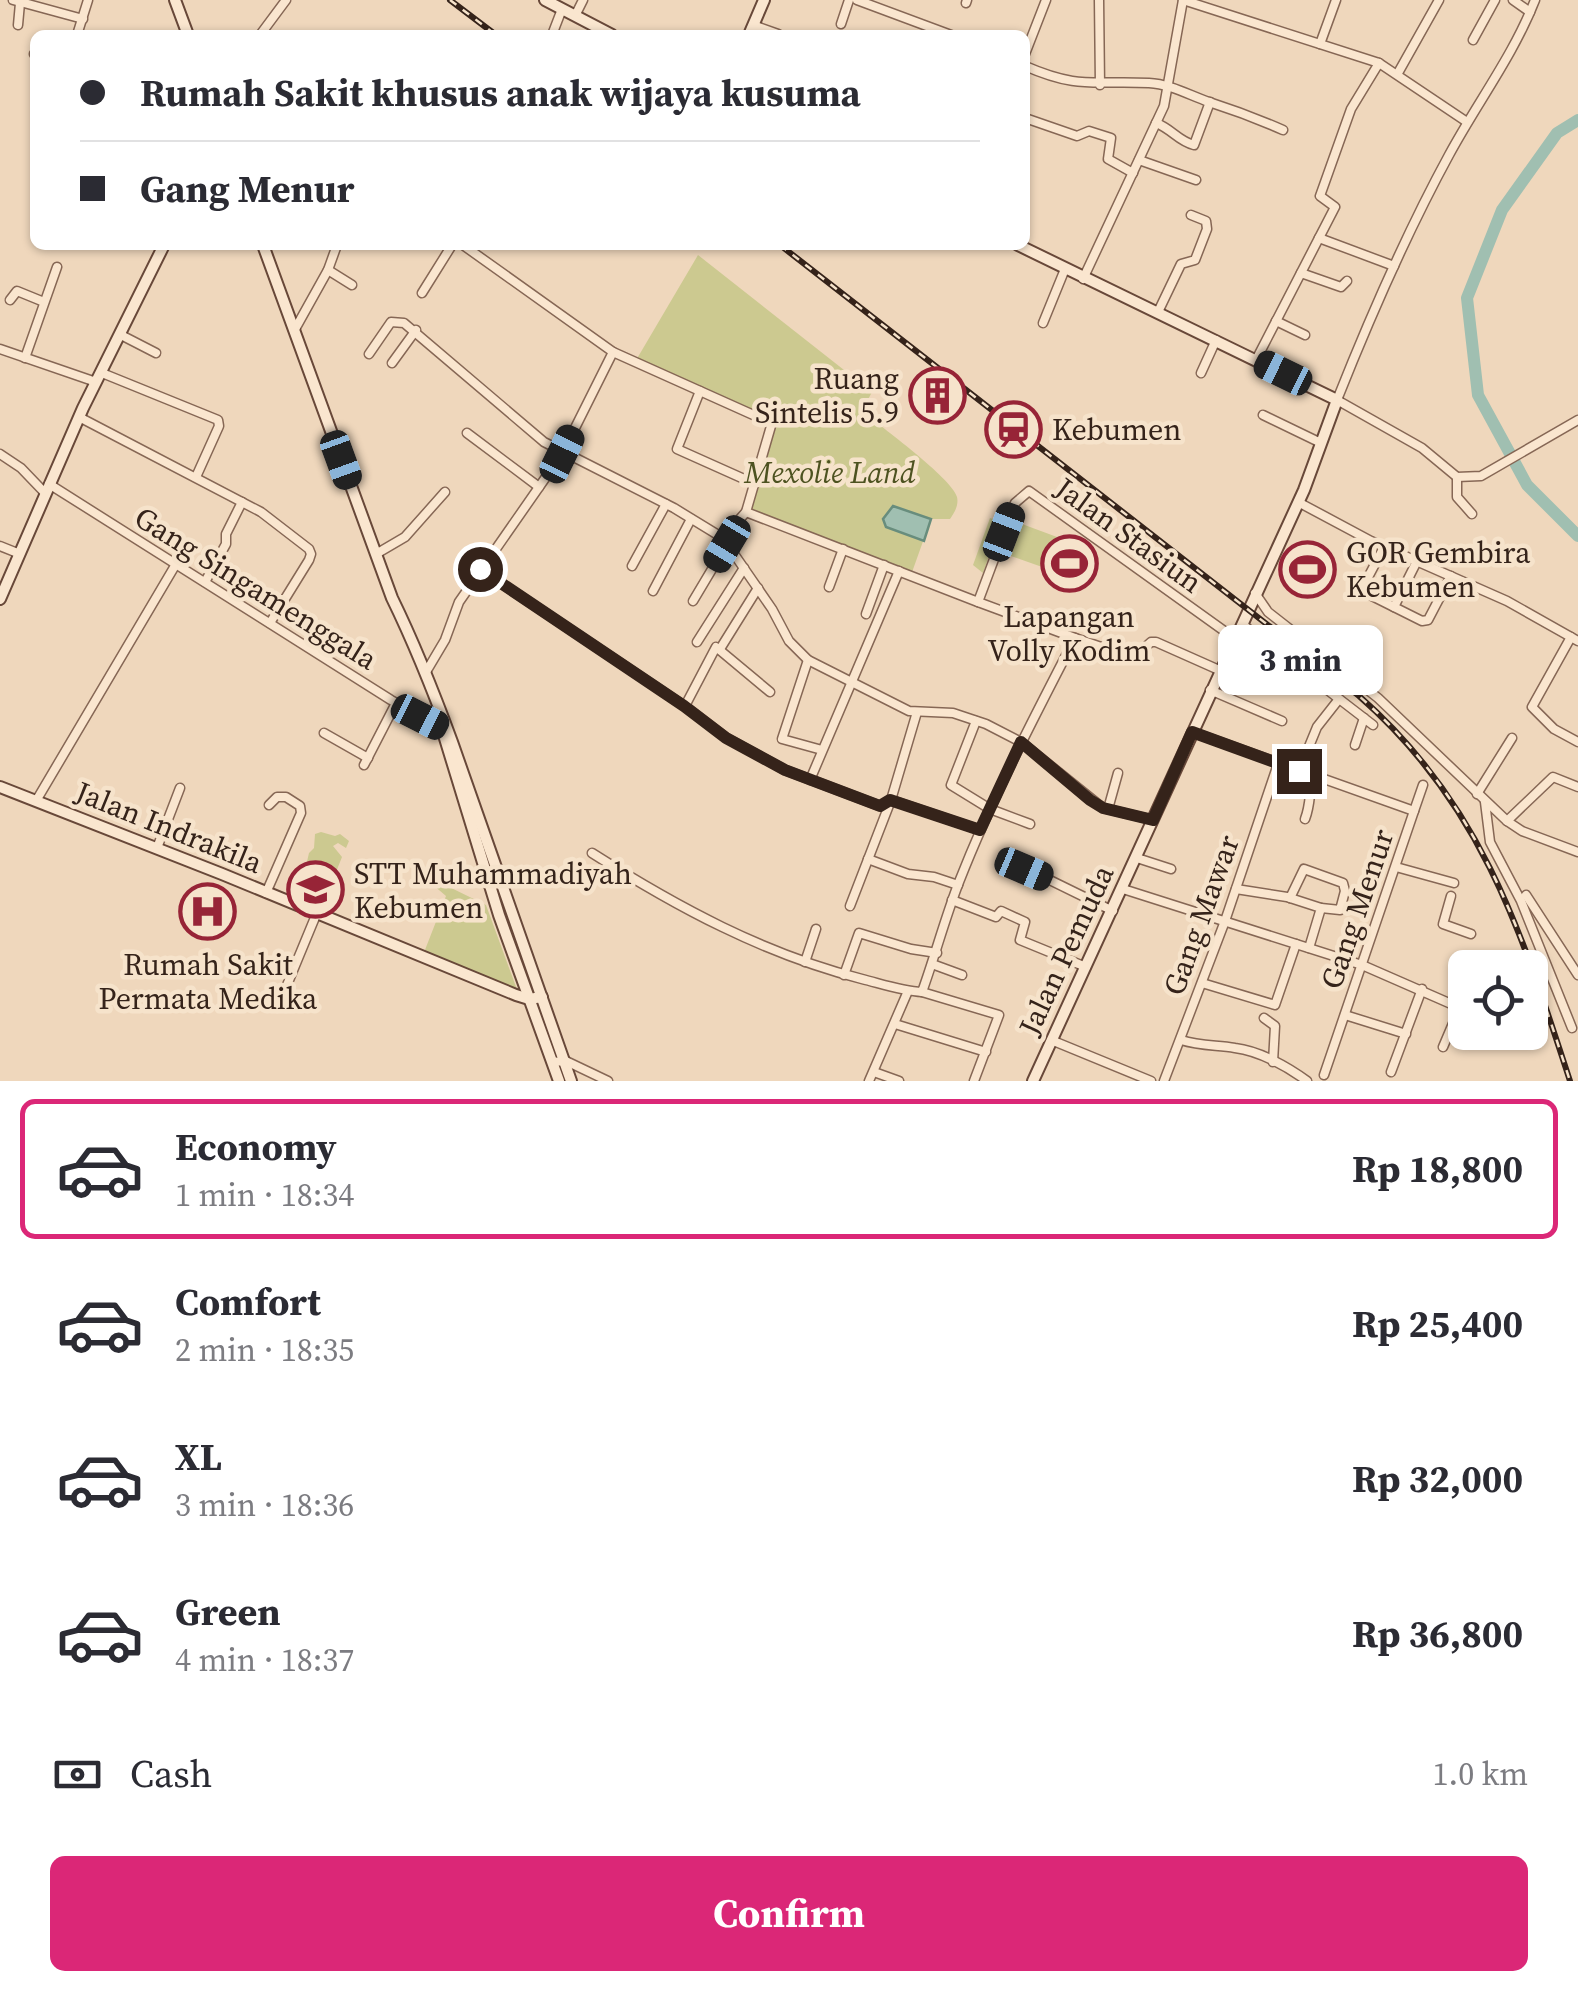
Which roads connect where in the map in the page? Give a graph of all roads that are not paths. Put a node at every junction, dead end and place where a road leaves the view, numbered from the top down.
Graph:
1 (88, 0) edge
2 (175, 0) edge
3 (286, 0) edge
4 (545, 0) edge
5 (584, 0) edge
6 (764, 0) edge
7 (849, 0) edge
8 (858, 0) edge
9 (893, 0) edge
10 (1046, 0) edge
11 (1099, 0) edge
12 (1228, 0) edge
13 (1336, 0) edge
14 (1439, 0) edge
15 (1495, 0) edge
16 (1513, 0) edge
17 (1535, 0) edge
18 (17, 1) edge
19 (562, 9) junction
20 (888, 12) junction
21 (1530, 12) junction
22 (1224, 13) junction
23 (575, 16) junction
24 (82, 20) junction
25 (840, 24) dead end
26 (18, 25) dead end
27 (79, 30) edge
28 (186, 30) edge
29 (264, 30) edge
30 (554, 30) edge
31 (602, 30) edge
32 (751, 30) edge
33 (938, 30) edge
34 (1473, 40) dead end
35 (1030, 41) edge
36 (1320, 44) junction
37 (1380, 63) junction
38 (1030, 69) edge
39 (1398, 74) junction
40 (1100, 84) junction
41 (1170, 86) junction
42 (1210, 102) junction
43 (1030, 120) edge
44 (1467, 122) junction
45 (1156, 123) junction
46 (1283, 130) dead end
47 (1139, 160) junction
48 (1133, 173) junction
49 (1196, 180) dead end
50 (1190, 215) dead end
51 (1319, 238) junction
52 (162, 250) edge
53 (265, 250) edge
54 (335, 250) edge
55 (449, 250) edge
56 (470, 250) edge
57 (1028, 250) edge
58 (1394, 266) junction
59 (56, 267) dead end
60 (1065, 269) junction
61 (328, 270) junction
62 (1301, 273) junction
63 (1083, 278) junction
64 (1347, 281) dead end
65 (352, 284) dead end
66 (422, 293) dead end
67 (10, 300) dead end
68 (44, 302) junction
69 (1158, 312) junction
70 (1276, 321) junction
71 (1044, 322) dead end
72 (416, 330) junction
73 (294, 331) junction
74 (121, 335) junction
75 (1305, 335) dead end
76 (1216, 340) junction
77 (0, 349) edge
78 (156, 352) dead end
79 (613, 352) junction
80 (369, 354) dead end
81 (24, 358) junction
82 (1256, 360) junction
83 (392, 363) dead end
84 (1201, 373) dead end
85 (99, 377) junction
86 (700, 391) junction
87 (1337, 400) junction
88 (1263, 415) dead end
89 (79, 417) junction
90 (1578, 420) edge
91 (467, 433) dead end
92 (1321, 442) junction
93 (666, 444) dead end
94 (676, 449) junction
95 (0, 454) edge
96 (562, 454) junction
97 (196, 477) junction
98 (1457, 477) junction
99 (754, 483) junction
100 (539, 488) junction
101 (47, 489) junction
102 (445, 492) dead end
103 (242, 502) junction
104 (1298, 502) junction
105 (666, 504) junction
106 (746, 512) junction
107 (1472, 514) dead end
108 (691, 518) junction
109 (725, 542) junction
110 (0, 546) edge
111 (1384, 547) junction
112 (843, 549) junction
113 (20, 554) junction
114 (376, 554) junction
115 (1416, 561) junction
116 (884, 565) junction
117 (632, 566) dead end
118 (174, 568) junction
119 (744, 568) junction
120 (480, 569) junction
121 (898, 570) junction
122 (1452, 576) junction
123 (205, 582) junction
124 (758, 588) junction
125 (829, 588) dead end
126 (653, 591) dead end
127 (1255, 594) junction
128 (0, 599) edge
129 (693, 601) dead end
130 (978, 602) junction
131 (1394, 607) junction
132 (866, 614) dead end
133 (270, 623) junction
134 (1241, 624) junction
135 (1074, 638) junction
136 (1234, 638) junction
137 (1574, 639) edge
138 (697, 642) dead end
139 (720, 649) junction
140 (808, 660) junction
141 (1220, 670) junction
142 (426, 672) junction
143 (851, 684) junction
144 (1210, 690) junction
145 (770, 692) dead end
146 (1339, 699) junction
147 (396, 703) junction
148 (684, 706) junction
149 (917, 712) junction
150 (1364, 718) junction
151 (976, 721) junction
152 (1282, 721) dead end
153 (442, 723) junction
154 (1373, 725) dead end
155 (1192, 732) junction
156 (324, 733) dead end
157 (1512, 738) dead end
158 (1021, 742) junction
159 (1578, 742) edge
160 (1355, 745) dead end
161 (822, 750) junction
162 (1278, 764) junction
163 (1299, 771) junction
164 (1118, 773) dead end
165 (1313, 776) junction
166 (810, 780) junction
167 (1577, 784) edge
168 (1423, 785) dead end
169 (0, 787) edge
170 (180, 788) dead end
171 (1477, 794) junction
172 (890, 800) junction
173 (36, 802) junction
174 (1485, 802) junction
175 (269, 805) dead end
176 (990, 808) junction
177 (1108, 810) junction
178 (1414, 811) junction
179 (1305, 819) dead end
180 (1153, 820) junction
181 (1508, 822) junction
182 (1030, 824) dead end
183 (980, 830) junction
184 (157, 848) junction
185 (1578, 852) edge
186 (592, 853) dead end
187 (1137, 858) junction
188 (868, 859) junction
189 (1014, 862) dead end
190 (1396, 866) junction
191 (1171, 869) dead end
192 (1454, 883) dead end
193 (958, 885) junction
194 (1122, 888) junction
195 (1236, 889) junction
196 (266, 892) junction
197 (1526, 895) dead end
198 (1451, 896) dead end
199 (1290, 898) junction
200 (952, 900) junction
201 (850, 906) dead end
202 (1528, 907) junction
203 (1321, 908) junction
204 (1112, 911) junction
205 (316, 915) junction
206 (1225, 921) junction
207 (816, 929) dead end
208 (1471, 934) dead end
209 (1296, 944) junction
210 (1309, 948) junction
211 (936, 953) junction
212 (1575, 958) edge
213 (805, 962) junction
214 (932, 964) junction
215 (1362, 965) junction
216 (1086, 967) junction
217 (844, 975) junction
218 (1578, 975) edge
219 (962, 976) dead end
220 (1202, 983) junction
221 (1422, 989) junction
222 (908, 991) junction
223 (922, 992) junction
224 (1448, 1001) edge
225 (280, 1002) dead end
226 (535, 1002) junction
227 (1345, 1014) junction
228 (1264, 1018) dead end
229 (894, 1024) junction
230 (1572, 1028) dead end
231 (1406, 1034) junction
232 (1448, 1035) edge
233 (1051, 1040) junction
234 (1181, 1040) junction
235 (1442, 1047) dead end
236 (986, 1052) junction
237 (558, 1061) junction
238 (1273, 1062) junction
239 (1391, 1072) dead end
240 (1324, 1075) dead end
241 (872, 1076) edge
242 (559, 1081) edge
243 (571, 1081) edge
244 (608, 1081) edge
245 (899, 1081) edge
246 (974, 1081) edge
247 (1033, 1081) edge
248 (1151, 1081) edge
249 (1164, 1081) edge
250 (1308, 1081) edge

1 - 24 street
2 - 28 main road
3 - 29 street
4 - 19 main road
5 - 23 street
6 - 32 main road
7 - 25 street
8 - 20 street
9 - 20 street
10 - 35 street
11 - 40 street
12 - 22 street
13 - 36 street
14 - 39 street
15 - 34 street
16 - 21 street
17 - 21 street
18 - 24 street
18 - 26 street
19 - 23 main road
19 - 30 street
20 - 33 street
21 - 44 street
22 - 36 street
22 - 41 street
23 - 31 main road
24 - 27 street
36 - 37 street
37 - 39 street
37 - 51 street
38 - 40 street
39 - 44 street
40 - 41 street
41 - 42 street
41 - 45 street
42 - 45 street
42 - 46 street
43 - 48 street
44 - 58 street
45 - 47 street
47 - 48 street
47 - 49 street
48 - 63 street
50 - 69 street
51 - 58 street
51 - 62 street
52 - 74 main road
53 - 73 main road
54 - 61 street
55 - 66 street
56 - 79 street
57 - 60 main road
58 - 87 street
59 - 68 street
60 - 63 main road
60 - 71 street
61 - 65 street
61 - 73 street
62 - 64 street
62 - 70 street
63 - 69 main road
67 - 68 street
68 - 81 street
69 - 76 main road
70 - 75 street
70 - 82 street
72 - 80 street
72 - 83 street
72 - 96 street
73 - 114 main road
74 - 78 street
74 - 85 main road
76 - 82 main road
76 - 84 street
77 - 81 street
79 - 86 street
79 - 96 street
81 - 85 street
82 - 87 main road
85 - 89 main road
85 - 97 street
86 - 94 street
86 - 99 street
87 - 92 main road, Jalan Pemuda
87 - 98 street
88 - 92 street
89 - 97 street
89 - 101 main road
90 - 98 street
91 - 100 street
92 - 104 main road, Jalan Pemuda
93 - 94 street
94 - 99 street
95 - 101 street, Gang Singamenggala
96 - 100 street
96 - 105 street
97 - 103 street
98 - 107 street
99 - 106 street
100 - 120 street
101 - 113 main road
101 - 118 street, Gang Singamenggala
102 - 114 street
103 - 123 street
103 - 133 street
104 - 111 street
104 - 127 main road, Jalan Pemuda
105 - 108 street
105 - 117 street
106 - 109 street
106 - 112 street
108 - 109 street
108 - 126 street
109 - 119 street
109 - 129 street
110 - 113 street
111 - 115 street
111 - 131 street
112 - 116 street
112 - 125 street
113 - 128 main road
114 - 142 main road
115 - 122 street
115 - 131 street
116 - 121 street
116 - 132 street
118 - 123 street, Gang Singamenggala
118 - 173 street
119 - 124 street
119 - 138 street
120 - 142 street
120 - 148 street
121 - 130 street
121 - 143 street
122 - 131 street
122 - 137 street
123 - 133 street, Gang Singamenggala
124 - 139 street
124 - 140 street
127 - 134 main road, Jalan Pemuda
127 - 171 street
130 - 135 street
130 - 136 street, Jalan Stasiun
133 - 147 street, Gang Singamenggala
134 - 136 main road, Jalan Pemuda
134 - 146 street
135 - 141 street
135 - 158 street
136 - 141 main road, Jalan Pemuda
137 - 159 street
139 - 145 street
139 - 148 street
140 - 143 street
140 - 161 street
141 - 144 main road, Jalan Pemuda
142 - 153 main road
143 - 149 street
143 - 161 street
144 - 152 street
144 - 155 main road, Jalan Pemuda
146 - 150 street
146 - 163 street
147 - 153 street, Gang Singamenggala
147 - 156 street
148 - 166 street
149 - 151 street
149 - 172 street
150 - 154 street
150 - 160 street
151 - 158 street
151 - 176 street
153 - 226 main road
155 - 162 street, Gang Menur
155 - 180 main road, Jalan Pemuda
157 - 171 street
158 - 176 street
158 - 177 street
161 - 166 street
162 - 163 street, Gang Menur
162 - 195 street, Gang Mawar
163 - 165 street, Gang Menur
164 - 177 street
165 - 178 street, Gang Menur
165 - 179 street
166 - 172 street
167 - 181 street
168 - 178 street
169 - 173 main road, Jalan Indrakila
170 - 184 street
171 - 174 street
172 - 183 street
172 - 188 street
173 - 184 main road, Jalan Indrakila
174 - 181 street
174 - 202 street
175 - 196 street
176 - 182 street
176 - 183 street
177 - 180 street
178 - 190 street, Gang Menur
180 - 187 main road, Jalan Pemuda
181 - 185 street
183 - 193 street
184 - 196 main road, Jalan Indrakila
186 - 213 street
187 - 191 street
187 - 194 main road, Jalan Pemuda
188 - 193 street
188 - 201 street
189 - 204 street
190 - 192 street
190 - 215 street, Gang Menur
193 - 200 street
194 - 204 main road, Jalan Pemuda
194 - 206 street
195 - 199 street
195 - 206 street, Gang Mawar
196 - 205 main road, Jalan Indrakila
197 - 202 street
198 - 208 street
199 - 203 street
199 - 203 street
200 - 211 street
200 - 216 street
202 - 212 street
202 - 230 street
203 - 210 street
204 - 216 main road, Jalan Pemuda
205 - 225 street
205 - 226 main road, Jalan Indrakila
206 - 209 street
206 - 220 street, Gang Mawar
207 - 213 street
209 - 210 street
209 - 220 street
210 - 215 street
211 - 214 street
211 - 217 street
212 - 218 street
213 - 217 street
214 - 219 street
214 - 223 street
215 - 221 street
215 - 227 street, Gang Menur
216 - 233 main road, Jalan Pemuda
217 - 222 street
220 - 234 street, Gang Mawar
221 - 224 street
221 - 231 street
222 - 223 street
222 - 229 street
223 - 236 street
226 - 237 main road
227 - 231 street
227 - 240 street, Gang Menur
228 - 238 street
229 - 236 street
229 - 241 street
231 - 239 street
232 - 235 street
233 - 247 main road, Jalan Pemuda
233 - 248 street
234 - 238 street
234 - 249 street, Gang Mawar
236 - 246 street
237 - 242 main road
237 - 243 main road
237 - 244 street
238 - 250 street
241 - 245 street

